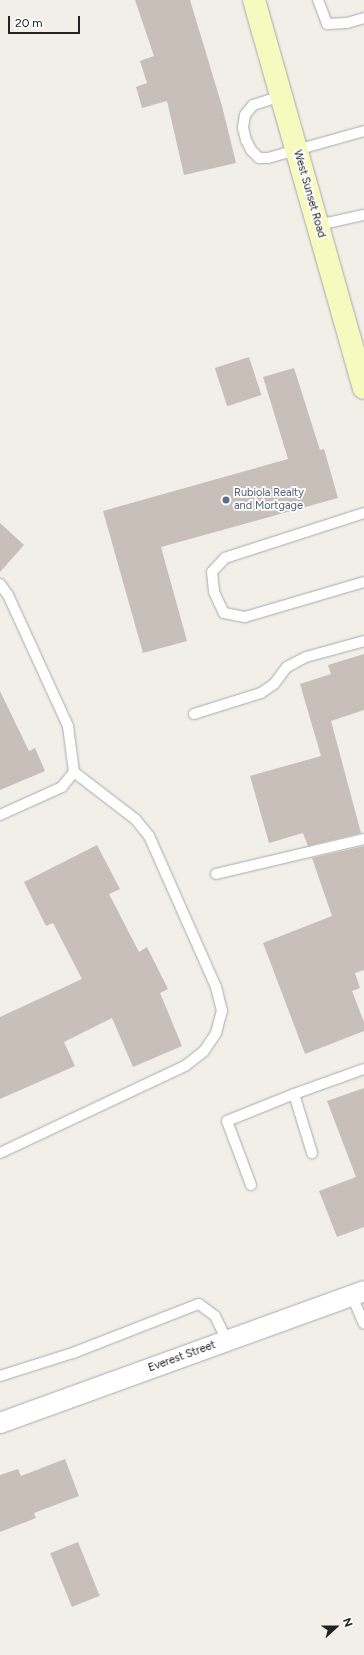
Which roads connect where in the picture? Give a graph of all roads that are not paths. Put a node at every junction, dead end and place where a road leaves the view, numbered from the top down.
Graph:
1 (254, 0) edge
2 (318, 0) edge
3 (364, 18) edge
4 (281, 96) junction
5 (364, 131) edge
6 (297, 150) junction
7 (364, 215) edge
8 (318, 225) junction
9 (364, 388) edge
10 (364, 513) edge
11 (364, 582) edge
12 (0, 584) edge
13 (364, 642) edge
14 (194, 714) dead end
15 (74, 772) junction
16 (0, 815) edge
17 (364, 839) edge
18 (216, 874) dead end
19 (364, 1069) edge
20 (294, 1094) junction
21 (0, 1153) edge
22 (312, 1153) dead end
23 (251, 1184) dead end
24 (358, 1293) edge
25 (364, 1324) edge
26 (227, 1341) junction
27 (0, 1376) edge
28 (0, 1423) edge

1 - 4 main road, West Sunset Road
2 - 3 lane
4 - 6 main road, West Sunset Road
4 - 6 lane
5 - 6 lane
6 - 8 main road, West Sunset Road
7 - 8 lane
8 - 9 main road, West Sunset Road
10 - 11 lane
12 - 15 lane
13 - 14 lane
15 - 16 lane
15 - 21 lane
17 - 18 lane
19 - 20 lane
20 - 22 lane
20 - 23 lane
24 - 25 lane
24 - 26 street, Everest Street
26 - 27 lane
26 - 28 street, Everest Street

